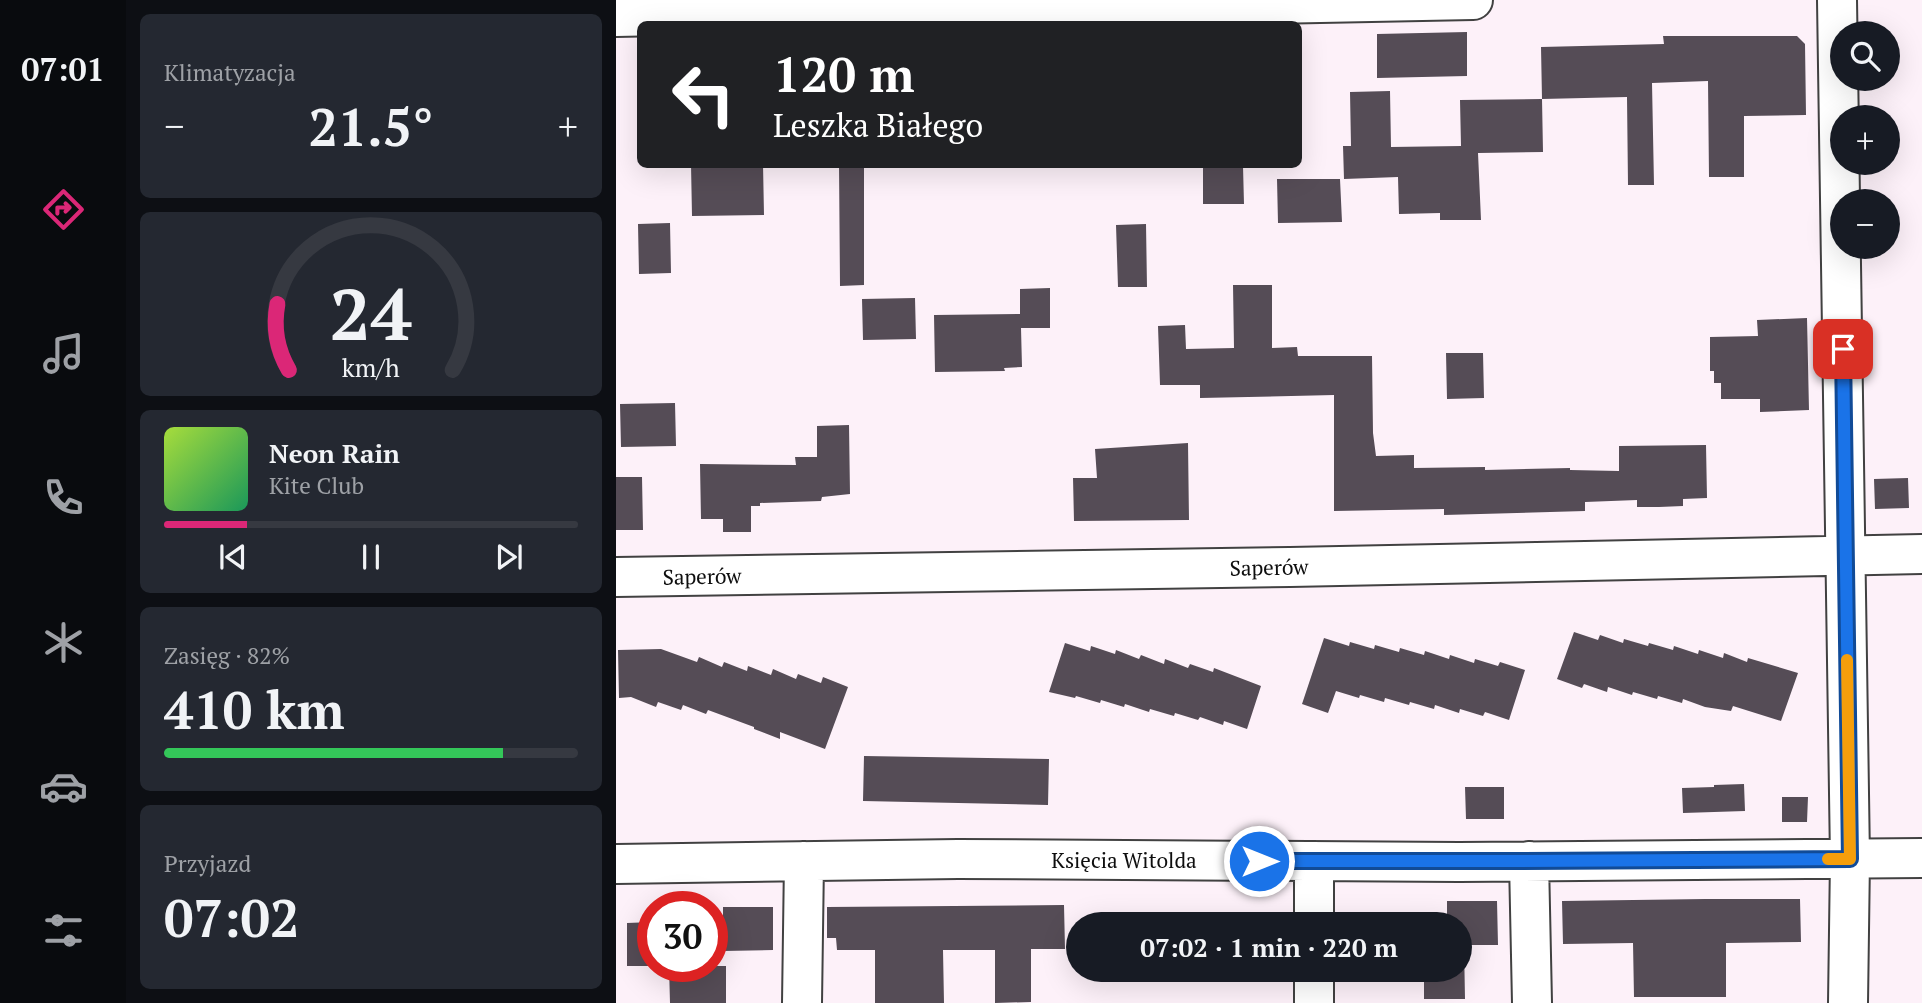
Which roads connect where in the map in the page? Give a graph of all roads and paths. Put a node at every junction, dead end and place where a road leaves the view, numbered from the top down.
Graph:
1 (1473, 0) edge
2 (1838, 0) edge
3 (616, 17) edge
4 (1922, 554) edge
5 (1846, 556) junction
6 (616, 577) edge
7 (1922, 858) edge
8 (1850, 859) junction
9 (804, 861) junction
10 (1314, 861) junction
11 (1529, 861) junction
12 (616, 863) edge
13 (1314, 912) edge
14 (1314, 982) edge
15 (802, 1003) edge
16 (1314, 1003) edge
17 (1532, 1003) edge
18 (1848, 1003) edge

1 - 3 street
2 - 5 street
4 - 5 street, Saperów
5 - 6 street, Saperów
5 - 8 street
7 - 8 street, Księcia Witolda
8 - 11 street, Księcia Witolda
8 - 18 street
9 - 10 street, Księcia Witolda
9 - 12 street, Księcia Witolda
9 - 15 street
10 - 11 street, Księcia Witolda
10 - 13 street
11 - 17 street
14 - 16 street

